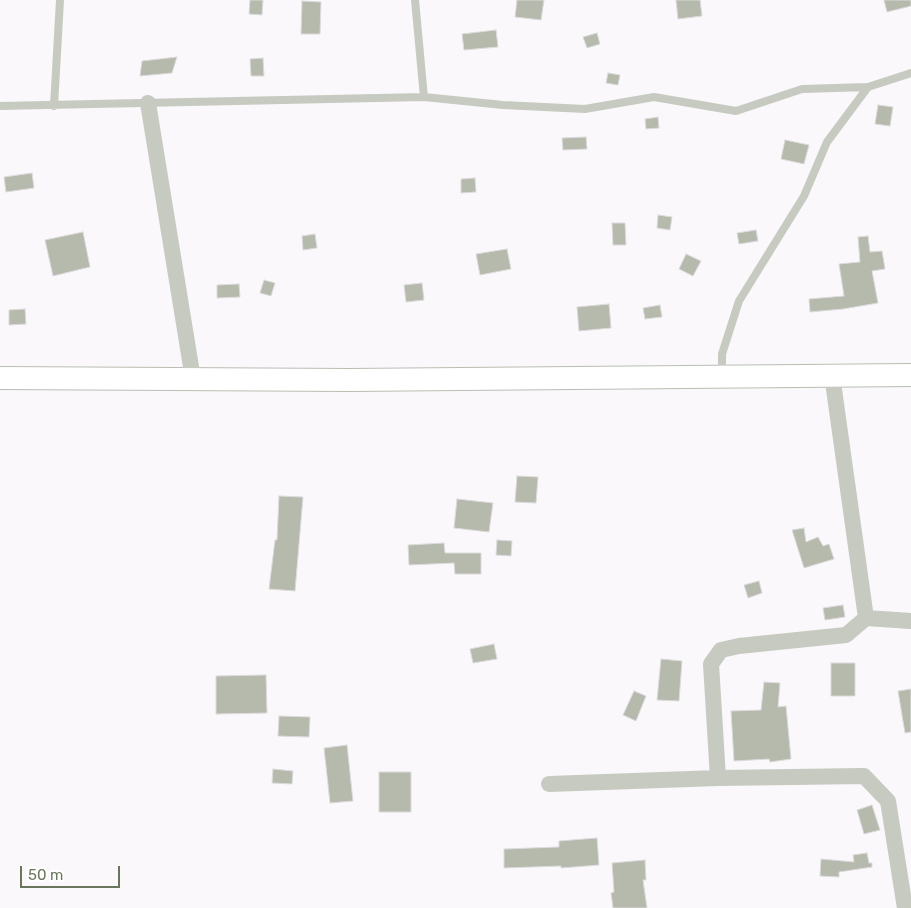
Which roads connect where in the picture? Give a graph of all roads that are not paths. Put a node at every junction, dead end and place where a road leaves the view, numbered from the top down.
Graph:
1 (60, 0) edge
2 (415, 0) edge
3 (911, 73) edge
4 (868, 88) junction
5 (424, 97) junction
6 (148, 103) junction
7 (0, 106) edge
8 (54, 106) junction
9 (832, 375) junction
10 (911, 375) edge
11 (0, 378) edge
12 (722, 378) junction
13 (192, 379) junction
14 (866, 618) junction
15 (911, 621) edge
16 (718, 778) junction
17 (548, 784) dead end
18 (905, 908) edge

1 - 8 lane
2 - 5 lane
3 - 4 lane
4 - 5 lane
4 - 12 lane
5 - 6 lane
6 - 8 lane
6 - 13 street
7 - 8 lane
9 - 10 main road
9 - 12 main road
9 - 14 street
11 - 13 main road
12 - 13 main road
14 - 15 street
14 - 16 street
16 - 17 street
16 - 18 street

